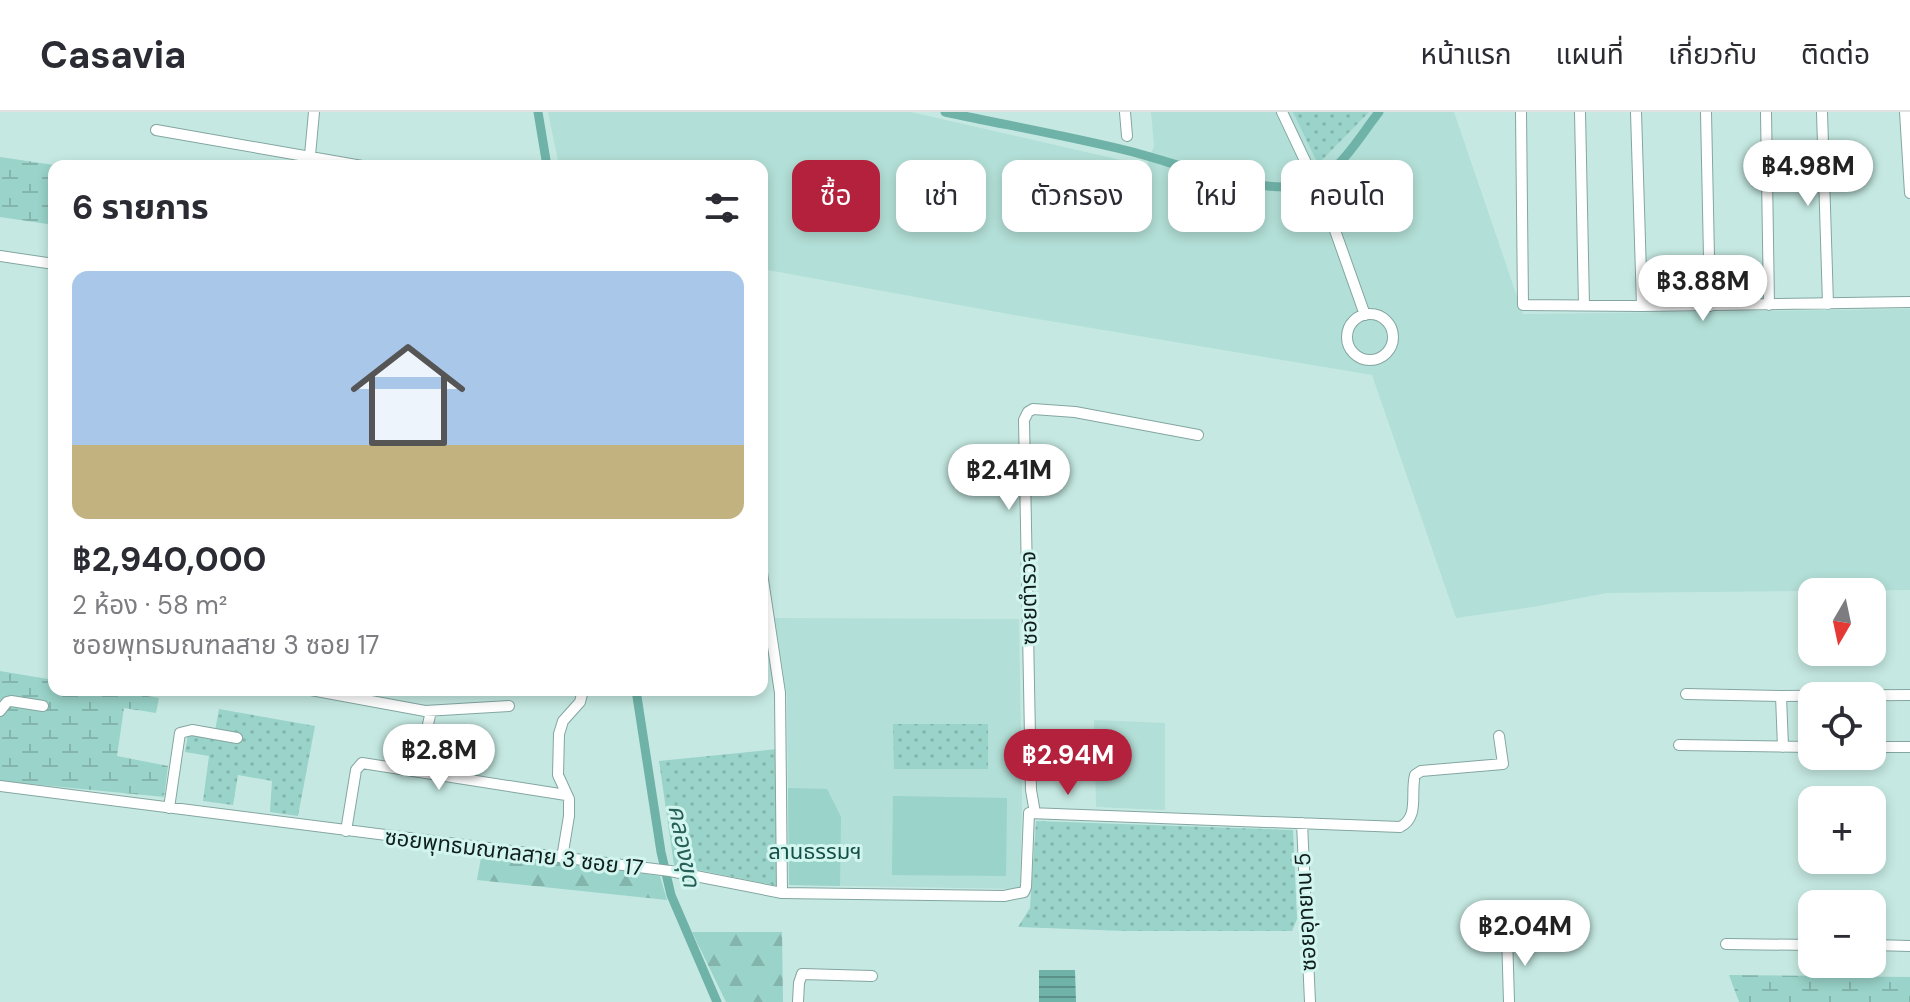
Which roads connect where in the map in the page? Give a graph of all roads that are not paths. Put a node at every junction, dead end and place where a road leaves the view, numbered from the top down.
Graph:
1 (314, 112) edge
2 (1125, 112) edge
3 (1282, 112) edge
4 (1521, 112) edge
5 (1580, 112) edge
6 (1636, 112) edge
7 (1706, 112) edge
8 (1766, 112) edge
9 (1822, 112) edge
10 (1905, 112) edge
11 (156, 130) dead end
12 (1127, 136) dead end
13 (300, 160) edge
14 (310, 160) edge
15 (1910, 193) edge
16 (0, 256) edge
17 (48, 263) edge
18 (1910, 302) edge
19 (1828, 304) junction
20 (1584, 305) junction
21 (1769, 305) junction
22 (1642, 306) junction
23 (1710, 306) junction
24 (1365, 315) junction
25 (1198, 435) dead end
26 (768, 613) edge
27 (1686, 694) dead end
28 (1910, 695) edge
29 (347, 696) edge
30 (582, 696) edge
31 (1781, 696) junction
32 (43, 706) dead end
33 (509, 706) dead end
34 (0, 711) edge
35 (431, 711) junction
36 (1499, 736) dead end
37 (237, 738) dead end
38 (1679, 745) dead end
39 (1783, 747) junction
40 (1798, 747) edge
41 (1886, 747) edge
42 (1910, 747) edge
43 (422, 751) dead end
44 (0, 786) edge
45 (566, 795) junction
46 (169, 808) junction
47 (1035, 813) junction
48 (1302, 823) junction
49 (346, 831) junction
50 (562, 858) junction
51 (782, 893) junction
52 (1507, 934) dead end
53 (1726, 944) dead end
54 (1798, 945) edge
55 (1886, 945) edge
56 (1910, 946) edge
57 (872, 976) dead end
58 (798, 1002) edge
59 (1310, 1002) edge
60 (1509, 1002) edge

1 - 14 street
2 - 12 street
3 - 24 street
4 - 20 street
5 - 20 street
6 - 22 street
7 - 23 street
8 - 21 street
9 - 19 street
10 - 15 street
11 - 13 street
16 - 17 street
18 - 19 street
19 - 21 street
20 - 22 street
21 - 23 street
22 - 23 street
24 - 24 street
25 - 47 street, ซอยตำรวจ
26 - 51 street
27 - 31 street
28 - 31 street
29 - 35 street
30 - 45 street
31 - 39 street
32 - 34 street
33 - 35 street
35 - 43 street
36 - 48 street
37 - 46 street
38 - 39 street
39 - 40 street
41 - 42 street
44 - 46 street, ซอยพุทธมณฑลสาย 3 ซอย 17
45 - 49 street
45 - 50 street
46 - 49 street, ซอยพุทธมณฑลสาย 3 ซอย 17
47 - 48 street
47 - 51 street, ซอยพุทธมณฑลสาย 3 ซอย 17
48 - 59 street, ซอยอุทยาน 5
49 - 50 street, ซอยพุทธมณฑลสาย 3 ซอย 17
50 - 51 street, ซอยพุทธมณฑลสาย 3 ซอย 17
52 - 60 street
53 - 54 street
55 - 56 street
57 - 58 street

